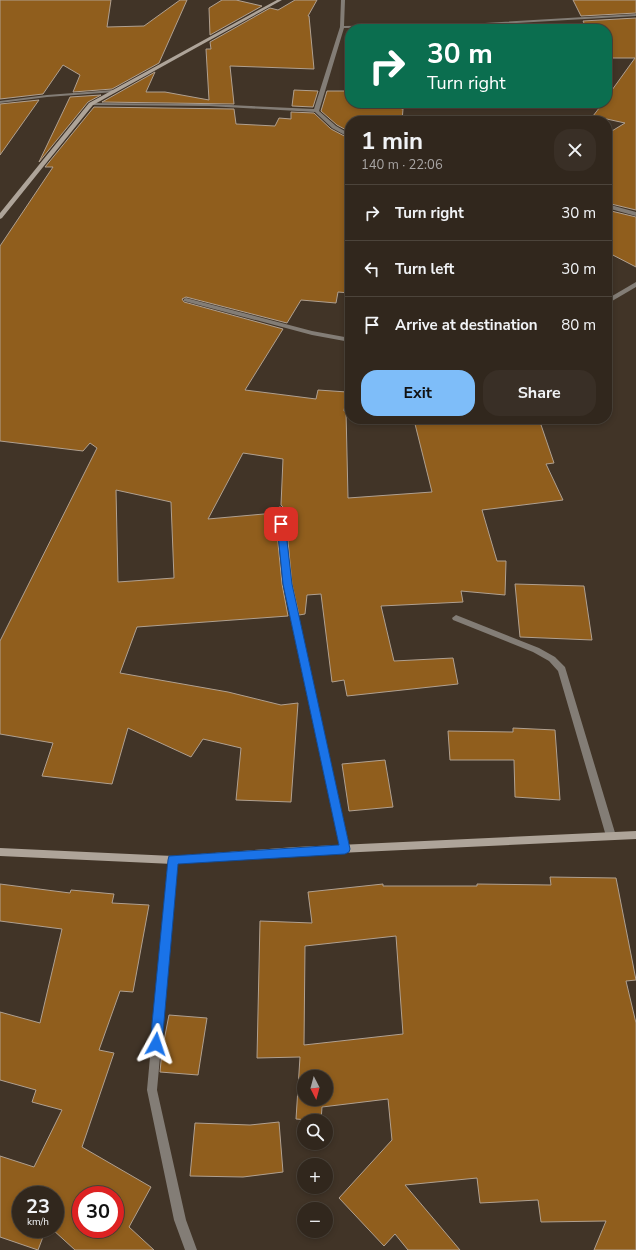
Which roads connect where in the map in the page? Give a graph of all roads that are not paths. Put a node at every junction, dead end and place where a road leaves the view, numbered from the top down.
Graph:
1 (280, 0) edge
2 (343, 0) edge
3 (636, 15) edge
4 (499, 24) edge
5 (342, 27) junction
6 (345, 27) edge
7 (113, 91) junction
8 (0, 102) edge
9 (91, 104) junction
10 (316, 110) junction
11 (345, 133) edge
12 (612, 207) edge
13 (636, 214) edge
14 (0, 217) edge
15 (636, 284) edge
16 (612, 299) edge
17 (186, 300) dead end
18 (345, 339) edge
19 (280, 509) dead end
20 (456, 618) dead end
21 (636, 835) edge
22 (611, 836) junction
23 (345, 849) junction
24 (0, 852) edge
25 (173, 860) junction
26 (191, 1250) edge

1 - 7 street
2 - 5 street
3 - 4 street
5 - 6 street
5 - 10 street
7 - 8 street
7 - 9 street
9 - 10 street
9 - 14 street
10 - 11 street
12 - 13 street
15 - 16 street
17 - 18 street
19 - 23 street
20 - 22 street
21 - 22 street
22 - 23 street
23 - 25 street
24 - 25 street
25 - 26 street

